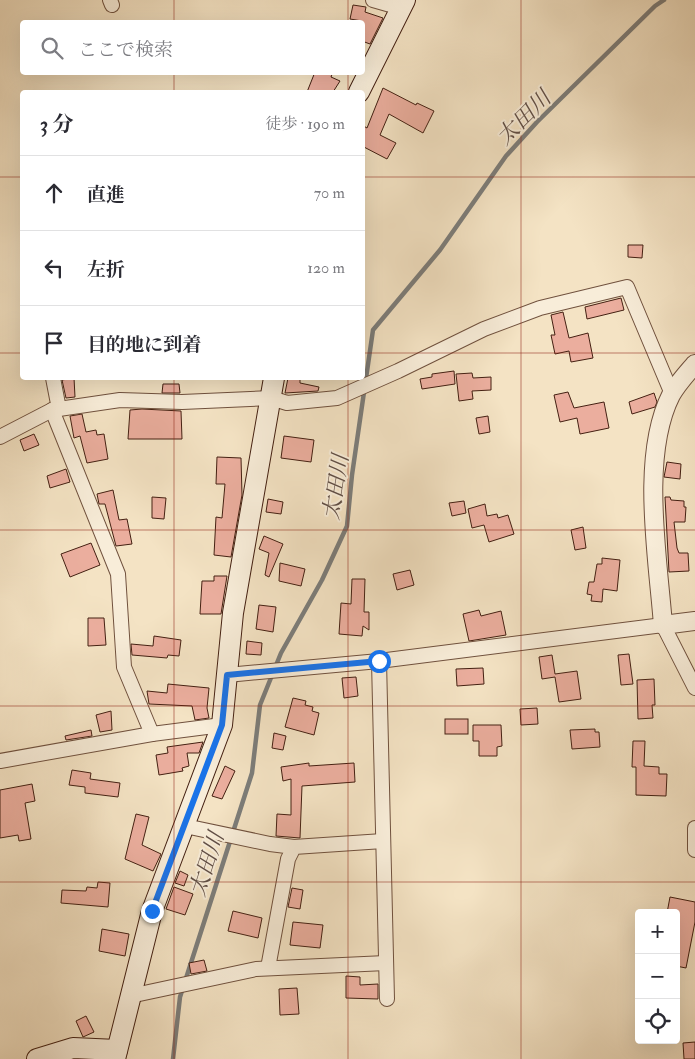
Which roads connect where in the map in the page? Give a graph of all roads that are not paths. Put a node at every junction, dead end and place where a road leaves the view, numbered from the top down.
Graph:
1 (373, 0) edge
2 (403, 4) edge
3 (360, 90) edge
4 (695, 364) edge
5 (53, 380) edge
6 (274, 380) edge
7 (672, 394) junction
8 (271, 398) junction
9 (56, 409) junction
10 (0, 437) edge
11 (695, 621) edge
12 (664, 625) junction
13 (379, 661) junction
14 (227, 675) junction
15 (695, 688) edge
16 (222, 725) junction
17 (152, 734) junction
18 (0, 762) edge
19 (185, 826) junction
20 (695, 828) edge
21 (383, 841) junction
22 (294, 847) junction
23 (695, 850) edge
24 (386, 963) junction
25 (268, 968) junction
26 (130, 996) junction
27 (387, 998) dead end
28 (116, 1054) edge
29 (37, 1059) edge

1 - 2 street
2 - 3 main road
4 - 7 street
5 - 9 street
6 - 8 main road
7 - 8 street
7 - 12 street
8 - 9 street
8 - 14 main road
9 - 10 street
9 - 17 street
11 - 12 street
12 - 13 street
12 - 15 street
13 - 14 street
13 - 21 street
14 - 16 main road
16 - 17 street
16 - 19 main road
17 - 18 street
19 - 22 street
19 - 26 main road
20 - 23 street
21 - 22 street
21 - 24 street
22 - 25 street
24 - 25 street
24 - 27 street
25 - 26 street
26 - 28 main road
28 - 29 main road

